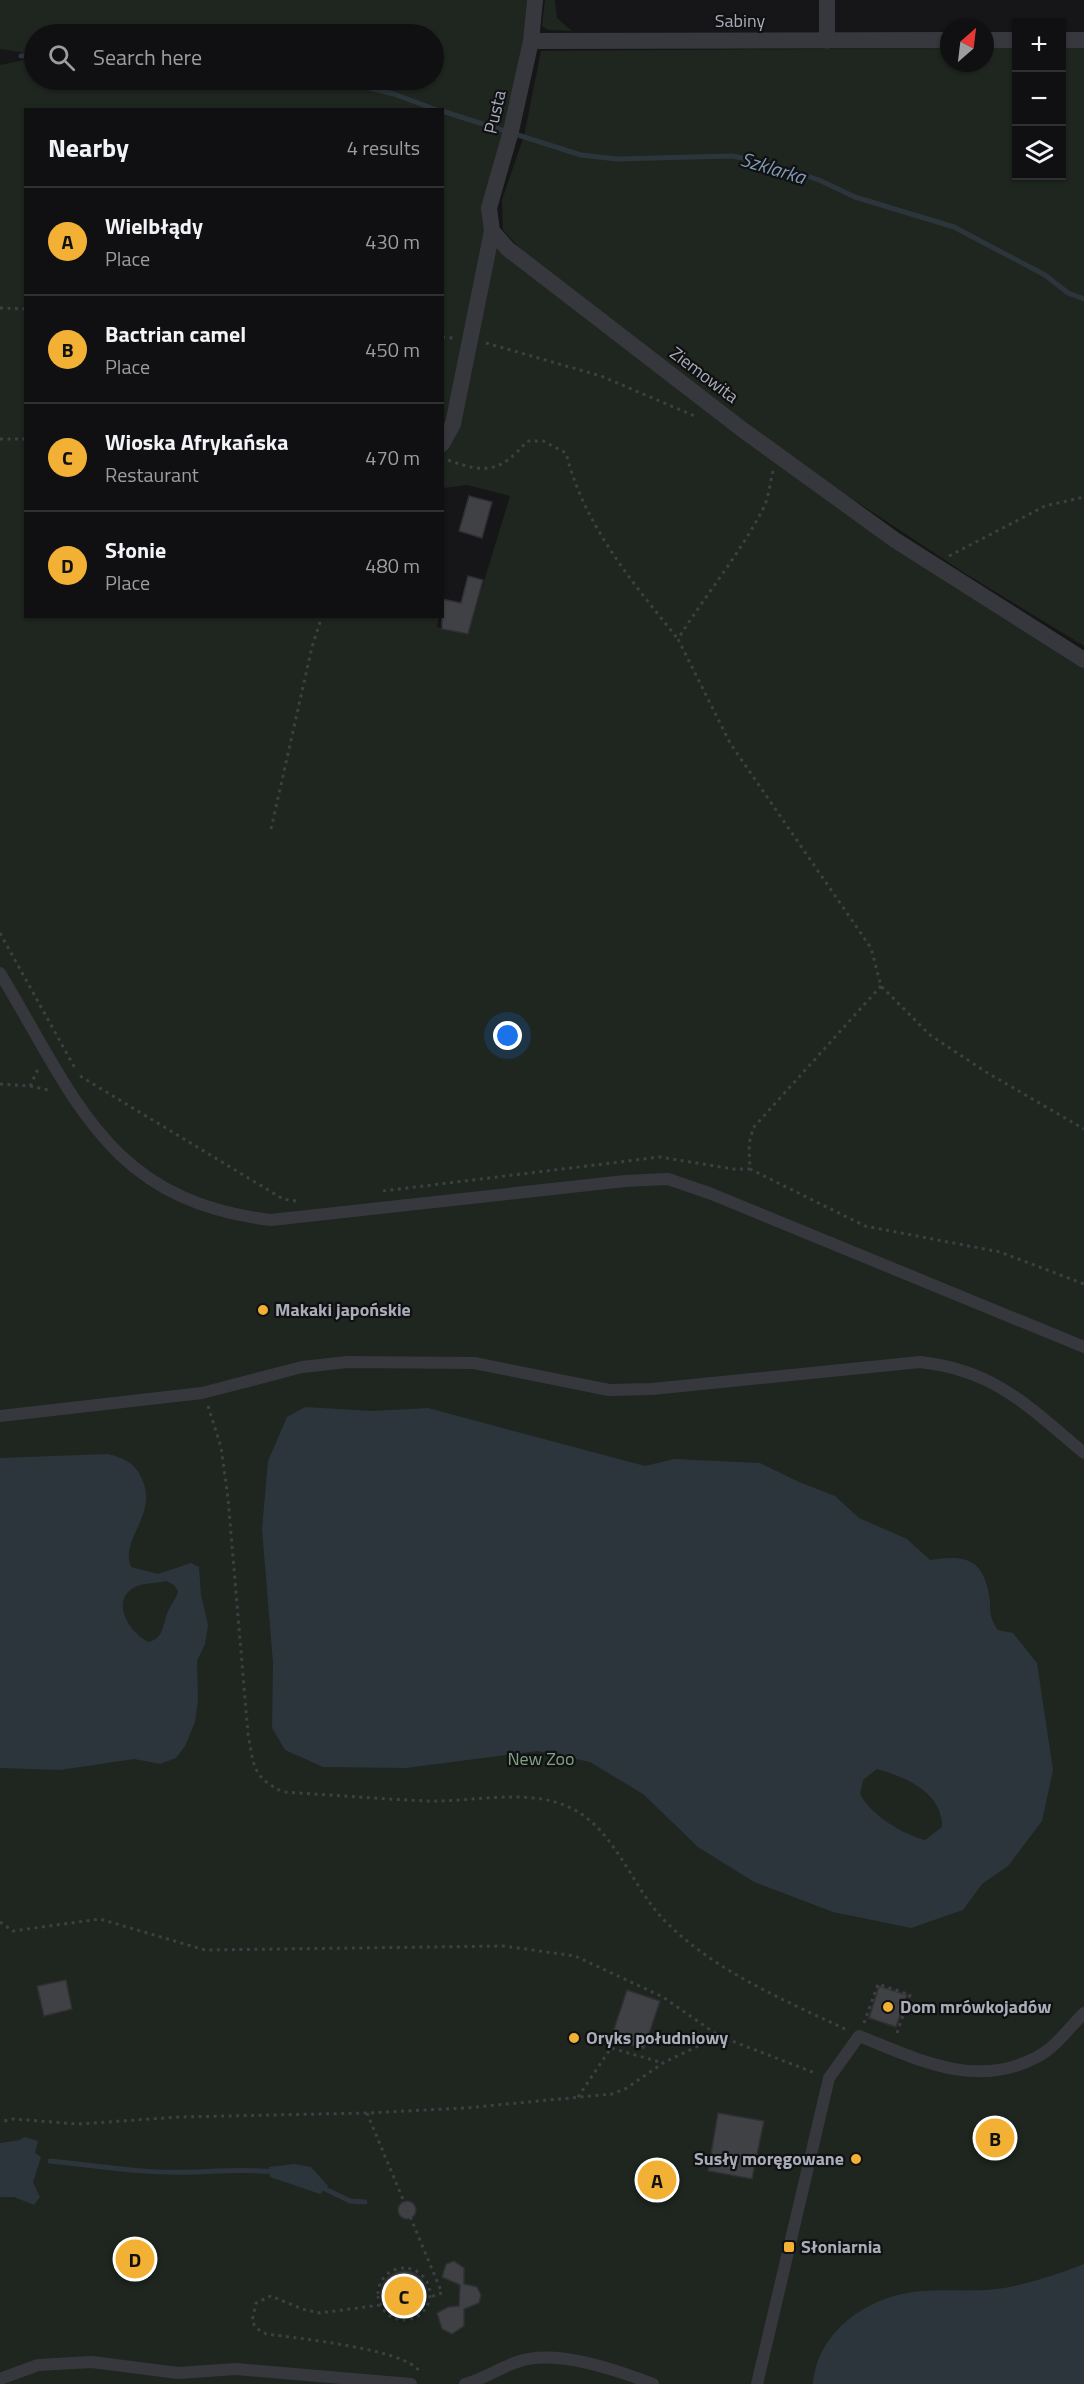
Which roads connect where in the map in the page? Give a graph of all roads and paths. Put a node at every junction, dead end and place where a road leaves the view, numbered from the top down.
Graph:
1 (535, 0) edge
2 (826, 0) edge
3 (940, 40) edge
4 (994, 40) edge
5 (1012, 40) edge
6 (1066, 40) edge
7 (1084, 40) edge
8 (531, 41) junction
9 (827, 41) junction
10 (492, 231) junction
11 (0, 308) edge
12 (24, 309) edge
13 (444, 337) edge
14 (469, 339) junction
15 (700, 419) dead end
16 (0, 439) edge
17 (24, 440) edge
18 (444, 440) edge
19 (777, 455) junction
20 (444, 459) edge
21 (1084, 497) edge
22 (934, 564) junction
23 (321, 618) edge
24 (678, 639) junction
25 (1084, 660) edge
26 (271, 829) dead end
27 (0, 933) edge
28 (0, 974) edge
29 (881, 986) junction
30 (47, 1051) junction
31 (0, 1084) edge
32 (1084, 1129) edge
33 (750, 1169) junction
34 (380, 1191) dead end
35 (298, 1201) dead end
36 (1084, 1284) edge
37 (1084, 1347) edge
38 (202, 1393) junction
39 (0, 1416) edge
40 (1084, 1453) edge
41 (0, 1922) edge
42 (1084, 2013) edge
43 (719, 2036) junction
44 (859, 2036) junction
45 (891, 2049) junction
46 (663, 2063) junction
47 (830, 2078) junction
48 (578, 2097) junction
49 (367, 2113) junction
50 (0, 2122) edge
51 (430, 2297) junction
52 (380, 2305) junction
53 (420, 2372) dead end
54 (0, 2379) edge
55 (411, 2384) edge
56 (465, 2384) edge
57 (653, 2384) edge
58 (757, 2384) edge

1 - 8 street, Pusta
2 - 9 street
3 - 9 street, Sabiny
4 - 5 street
6 - 7 street
8 - 9 street, Sabiny
8 - 10 street, Pusta
10 - 14 street
10 - 19 street, Ziemowita
11 - 12 path
13 - 14 path
14 - 15 path
14 - 18 street
16 - 17 path
19 - 22 street, Ziemowita
19 - 24 path
20 - 24 path
21 - 22 path
22 - 25 street, Ziemowita
23 - 26 path
24 - 29 path
27 - 35 path
28 - 30 street
29 - 32 path
29 - 33 path
30 - 31 path
30 - 37 street
33 - 34 path
33 - 36 path
38 - 39 street
38 - 40 street
38 - 44 path
41 - 43 path
42 - 45 street
43 - 46 path
43 - 47 path
44 - 45 street
44 - 45 path
44 - 47 street
46 - 48 path
46 - 48 path
47 - 58 street
48 - 49 path
49 - 50 path
49 - 51 path
51 - 52 path
51 - 52 path
52 - 53 path
54 - 55 street
56 - 57 street

